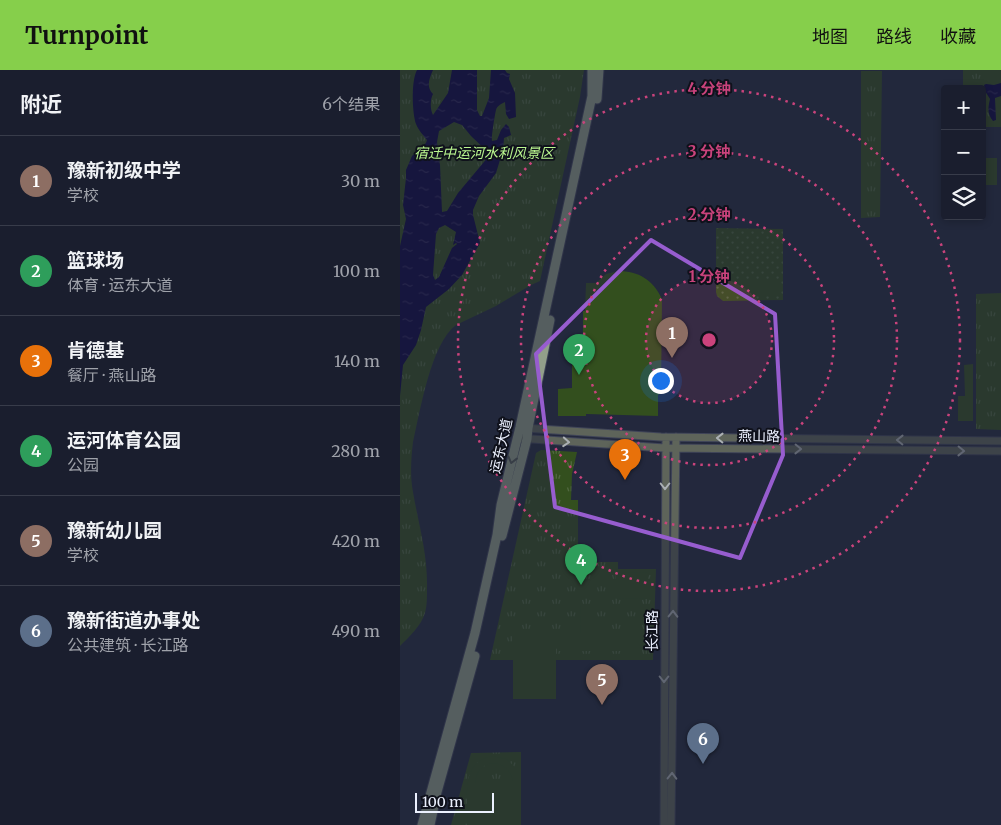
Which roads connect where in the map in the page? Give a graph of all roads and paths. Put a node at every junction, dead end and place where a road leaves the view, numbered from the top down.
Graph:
1 (592, 70) edge
2 (599, 70) edge
3 (524, 428) junction
4 (666, 437) junction
5 (676, 437) junction
6 (522, 439) junction
7 (1001, 441) edge
8 (665, 448) junction
9 (676, 448) junction
10 (1001, 451) edge
11 (422, 825) edge
12 (430, 825) edge
13 (664, 825) edge
14 (671, 825) edge

1 - 3 main road, 运东大道
2 - 3 main road, 运东大道
3 - 4 street, 燕山路
3 - 6 main road, 运东大道
4 - 5 street, 燕山路
4 - 8 street, 长江路
7 -> 5 street, 燕山路
5 - 9 street, 长江路
6 -> 8 street, 燕山路
6 -> 11 main road, 运东大道
6 - 12 main road, 运东大道
8 - 9 street, 燕山路
8 -> 13 street, 长江路
9 -> 10 street, 燕山路
14 -> 9 street, 长江路

